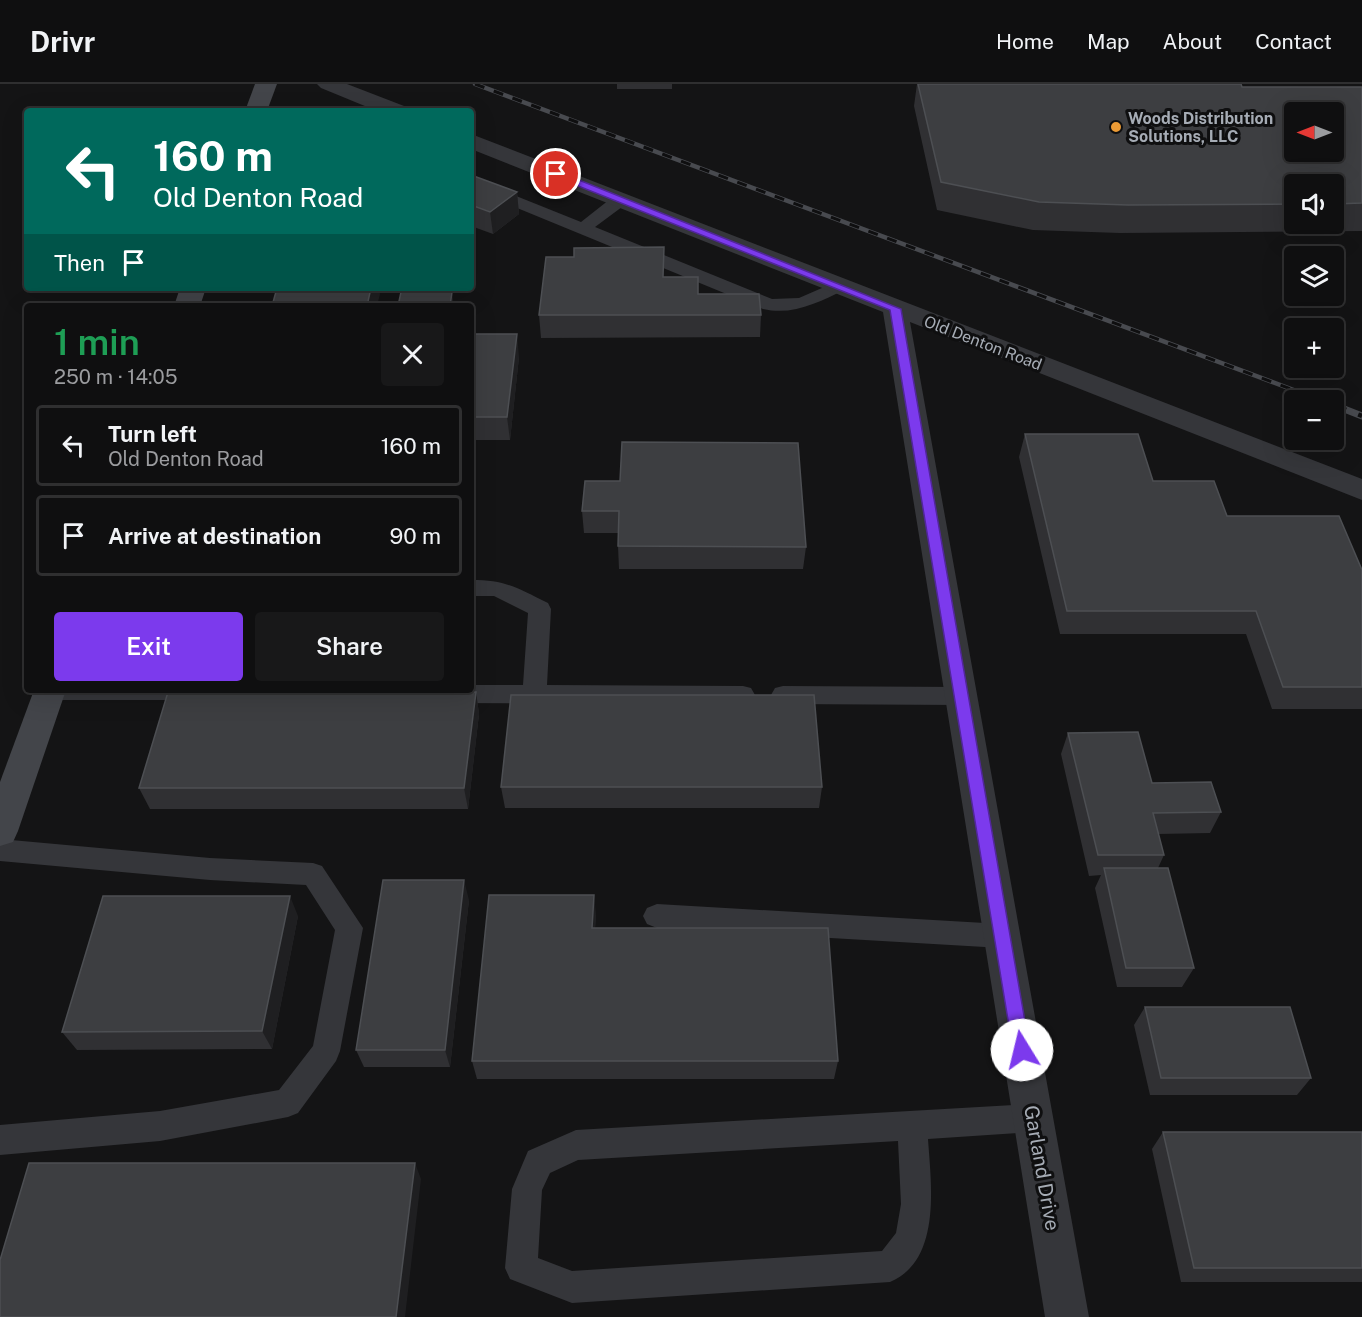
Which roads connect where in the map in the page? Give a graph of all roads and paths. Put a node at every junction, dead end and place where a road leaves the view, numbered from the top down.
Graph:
1 (266, 84) edge
2 (328, 84) edge
3 (257, 108) edge
4 (388, 108) edge
5 (474, 142) edge
6 (474, 184) edge
7 (620, 200) junction
8 (583, 228) junction
9 (838, 286) junction
10 (895, 309) junction
11 (1362, 490) edge
12 (474, 588) edge
13 (48, 693) edge
14 (207, 693) edge
15 (230, 694) edge
16 (416, 694) edge
17 (534, 694) junction
18 (961, 696) junction
19 (0, 831) edge
20 (0, 850) edge
21 (657, 916) dead end
22 (1002, 936) junction
23 (1033, 1118) junction
24 (912, 1125) junction
25 (0, 1140) edge
26 (1067, 1317) edge

1 - 3 main road
2 - 4 street
5 - 7 street, Old Denton Road
6 - 8 lane
7 - 8 lane
7 - 9 street, Old Denton Road
8 - 9 lane
9 - 10 street, Old Denton Road
10 - 11 street, Old Denton Road
10 - 18 street, Garland Drive
12 - 17 lane
13 - 19 main road
14 - 15 lane
16 - 17 lane
17 - 18 lane
18 - 22 street, Garland Drive
20 - 25 lane
21 - 22 lane
22 - 23 street, Garland Drive
23 - 24 lane
23 - 26 street, Garland Drive
24 - 24 lane

